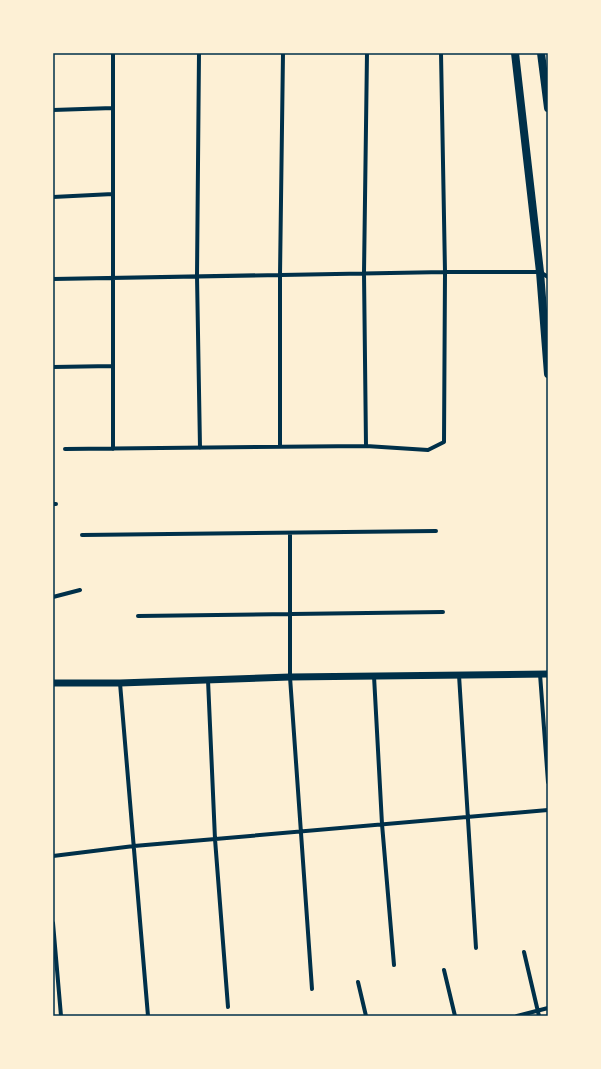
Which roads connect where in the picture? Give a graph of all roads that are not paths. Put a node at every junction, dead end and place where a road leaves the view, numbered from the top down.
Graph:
1 (113, 53) edge
2 (199, 53) edge
3 (283, 53) edge
4 (367, 53) edge
5 (441, 53) edge
6 (515, 53) edge
7 (541, 53) edge
8 (113, 108) junction
9 (548, 108) edge
10 (53, 110) edge
11 (113, 194) junction
12 (53, 197) edge
13 (446, 272) junction
14 (540, 272) junction
15 (364, 273) junction
16 (280, 275) junction
17 (197, 276) junction
18 (548, 277) edge
19 (113, 278) junction
20 (53, 279) edge
21 (113, 366) junction
22 (53, 367) edge
23 (548, 374) edge
24 (366, 446) junction
25 (280, 447) junction
26 (200, 448) junction
27 (65, 449) dead end
28 (113, 449) junction
29 (436, 531) dead end
30 (290, 533) junction
31 (82, 535) dead end
32 (80, 590) dead end
33 (53, 597) edge
34 (443, 612) dead end
35 (291, 614) junction
36 (138, 616) dead end
37 (544, 674) edge
38 (459, 675) junction
39 (374, 676) junction
40 (290, 677) junction
41 (208, 680) junction
42 (53, 683) edge
43 (120, 683) junction
44 (548, 782) edge
45 (548, 810) edge
46 (467, 817) junction
47 (382, 824) junction
48 (300, 832) junction
49 (215, 839) junction
50 (134, 846) junction
51 (53, 856) edge
52 (53, 923) edge
53 (476, 948) dead end
54 (524, 952) dead end
55 (394, 965) dead end
56 (444, 970) dead end
57 (358, 982) dead end
58 (312, 989) dead end
59 (228, 1007) dead end
60 (548, 1008) edge
61 (538, 1011) junction
62 (61, 1016) edge
63 (148, 1016) edge
64 (366, 1016) edge
65 (455, 1016) edge
66 (517, 1016) edge
67 (539, 1016) edge

1 - 8 street
2 - 17 street
3 - 16 street
4 - 15 street
5 - 13 street
6 - 14 main road
7 - 9 main road
8 - 10 street
8 - 11 street
11 - 12 street
11 - 19 street
13 - 14 street
13 - 15 street
13 - 24 street
14 - 18 street
14 - 23 main road
15 - 16 street
15 - 24 street
16 - 17 street
16 - 25 street
17 - 19 street
17 - 26 street
19 - 20 street
19 - 21 street
21 - 22 street
21 - 28 street
24 - 25 street
25 - 26 street
26 - 28 street
27 - 28 street
29 - 30 street
30 - 31 street
30 - 35 street
32 - 33 street
34 - 35 street
35 - 36 street
35 - 40 street
37 - 38 street
37 - 44 street
38 - 39 street
38 - 46 street
39 - 40 street
39 - 47 street
40 - 41 street
40 - 48 street
41 - 43 street
41 - 49 street
42 - 43 street
43 - 50 street
45 - 46 street
46 - 47 street
46 - 53 street
47 - 48 street
47 - 55 street
48 - 49 street
48 - 58 street
49 - 50 street
49 - 59 street
50 - 51 street
50 - 63 street
52 - 62 street
54 - 61 street
56 - 65 street
57 - 64 street
60 - 61 street
61 - 66 street
61 - 67 street

